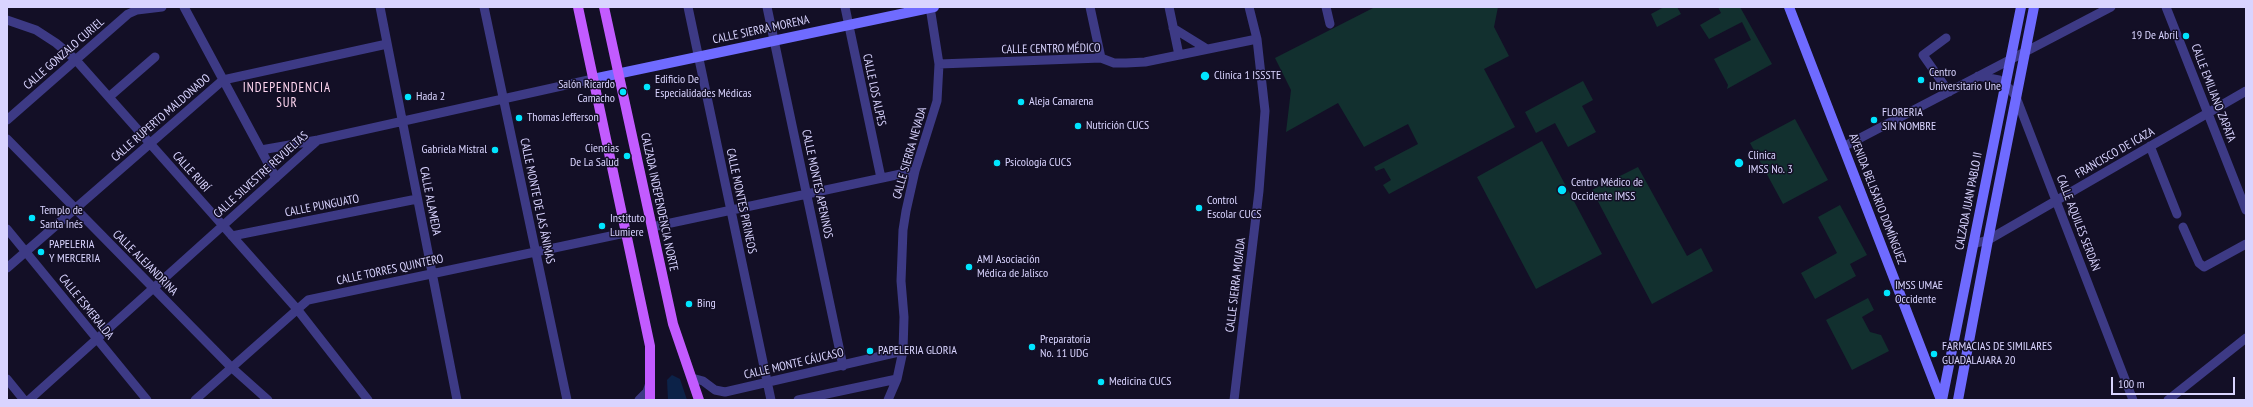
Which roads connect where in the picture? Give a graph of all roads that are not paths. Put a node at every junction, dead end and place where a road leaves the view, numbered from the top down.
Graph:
1 (162, 7) edge
2 (184, 7) edge
3 (380, 7) edge
4 (484, 7) edge
5 (578, 7) edge
6 (604, 7) edge
7 (688, 7) edge
8 (767, 7) edge
9 (845, 7) edge
10 (931, 7) edge
11 (1090, 7) edge
12 (1169, 7) edge
13 (1249, 7) edge
14 (1326, 7) edge
15 (1789, 7) edge
16 (2021, 7) edge
17 (2034, 7) edge
18 (2111, 7) edge
19 (2166, 7) edge
20 (7, 20) edge
21 (848, 24) junction
22 (1330, 24) dead end
23 (1173, 28) junction
24 (1946, 38) dead end
25 (1257, 39) junction
26 (774, 40) junction
27 (387, 44) junction
28 (1207, 49) junction
29 (2025, 52) junction
30 (1179, 54) junction
31 (155, 57) dead end
32 (698, 57) junction
33 (1101, 58) junction
34 (75, 59) junction
35 (2010, 60) junction
36 (939, 64) junction
37 (618, 74) junction
38 (1978, 76) junction
39 (593, 79) junction
40 (223, 80) junction
41 (2006, 84) junction
42 (2246, 91) edge
43 (1949, 92) junction
44 (109, 97) junction
45 (2016, 97) junction
46 (503, 99) junction
47 (2208, 112) junction
48 (7, 120) edge
49 (402, 121) junction
50 (7, 140) edge
51 (318, 140) junction
52 (150, 144) junction
53 (2150, 146) junction
54 (1843, 147) junction
55 (261, 150) junction
56 (915, 171) junction
57 (276, 178) junction
58 (881, 178) junction
59 (806, 194) junction
60 (2243, 196) edge
61 (417, 199) junction
62 (2057, 200) junction
63 (75, 209) junction
64 (731, 210) junction
65 (2246, 210) edge
66 (2178, 214) dead end
67 (223, 225) junction
68 (652, 227) junction
69 (2183, 227) dead end
70 (7, 229) edge
71 (625, 233) junction
72 (232, 236) junction
73 (1988, 240) junction
74 (1973, 244) junction
75 (2246, 244) edge
76 (26, 252) junction
77 (536, 252) junction
78 (7, 268) edge
79 (432, 274) junction
80 (153, 288) junction
81 (297, 309) junction
82 (2246, 338) edge
83 (97, 339) junction
84 (903, 351) junction
85 (843, 366) junction
86 (231, 367) junction
87 (692, 378) junction
88 (7, 379) edge
89 (897, 379) junction
90 (651, 380) junction
91 (768, 382) junction
92 (24, 400) edge
93 (29, 400) edge
94 (147, 400) edge
95 (195, 400) edge
96 (268, 400) edge
97 (368, 400) edge
98 (457, 400) edge
99 (567, 400) edge
100 (639, 400) edge
101 (650, 400) edge
102 (699, 400) edge
103 (771, 400) edge
104 (798, 400) edge
105 (888, 400) edge
106 (1234, 400) edge
107 (1942, 400) edge
108 (1958, 400) edge
109 (2133, 400) edge
110 (2168, 400) edge

1 - 34 street, CALLE GONZALO CURIEL
2 - 40 street
3 - 27 street, CALLE ALAMEDA
4 - 46 street, CALLE MONTE DE LAS ÁNIMAS
5 - 39 main road
6 - 37 main road, CALZADA INDEPENDENCIA NORTE
7 - 32 street, CALLE MONTES PIRINEOS
8 - 26 street, CALLE MONTES APENINOS
9 - 21 street, CALLE LOS ALPES
10 - 21 main road, CALLE SIERRA MORENA
10 - 36 street, CALLE SIERRA NEVADA
11 - 33 street
12 - 23 street
13 - 25 street, CALLE SIERRA MOJADA
14 - 22 street
15 - 54 main road, AVENIDA BELISARIO DOMÍNGUEZ
16 - 35 main road, CALZADA JUAN PABLO II
17 - 29 main road
18 - 29 street
19 - 47 street, CALLE EMILIANO ZAPATA
20 - 34 street, CALLE RUBÍ
21 - 26 main road, CALLE SIERRA MORENA
21 - 58 street, CALLE LOS ALPES
23 - 28 street
23 - 30 street
24 - 43 street
25 - 28 street, CALLE CENTRO MÉDICO
25 - 106 street, CALLE SIERRA MOJADA
26 - 32 main road, CALLE SIERRA MORENA
26 - 59 street, CALLE MONTES APENINOS
27 - 40 street, CALLE RUPERTO MALDONADO
27 - 49 street, CALLE ALAMEDA
28 - 30 street, CALLE CENTRO MÉDICO
29 - 35 street
29 - 45 main road
30 - 33 street, CALLE CENTRO MÉDICO
31 - 44 street
32 - 37 main road, CALLE SIERRA MORENA
32 - 64 street, CALLE MONTES PIRINEOS
33 - 36 street, CALLE CENTRO MÉDICO
34 - 44 street, CALLE RUBÍ
34 - 48 street, CALLE GONZALO CURIEL
35 - 38 street
35 - 41 main road, CALZADA JUAN PABLO II
36 - 56 street, CALLE SIERRA NEVADA
37 - 39 main road, CALLE SIERRA MORENA
37 - 68 main road, CALZADA INDEPENDENCIA NORTE
38 - 41 street
38 - 43 street
39 - 46 street, CALLE SILVESTRE REVUELTAS
39 - 71 main road
40 - 52 street, CALLE RUPERTO MALDONADO
40 - 55 street
41 - 45 street, CALLE AQUILES SERDÁN
41 - 74 main road, CALZADA JUAN PABLO II
42 - 47 street, FRANCISCO DE ICAZA
43 - 54 street
44 - 52 street, CALLE RUBÍ
45 - 62 street, CALLE AQUILES SERDÁN
45 - 73 main road
46 - 49 street, CALLE SILVESTRE REVUELTAS
46 - 77 street, CALLE MONTE DE LAS ÁNIMAS
47 - 53 street, FRANCISCO DE ICAZA
47 - 60 street, CALLE EMILIANO ZAPATA
49 - 51 street, CALLE SILVESTRE REVUELTAS
49 - 61 street, CALLE ALAMEDA
50 - 63 street, CALLE ALEJANDRINA
51 - 55 street
51 - 57 street, CALLE SILVESTRE REVUELTAS
52 - 63 street, CALLE RUPERTO MALDONADO
52 - 67 street, CALLE RUBÍ
53 - 62 street, FRANCISCO DE ICAZA
53 - 66 street
54 - 107 main road, AVENIDA BELISARIO DOMÍNGUEZ
55 - 57 street
56 - 58 street
56 - 84 street, CALLE SIERRA NEVADA
57 - 67 street, CALLE SILVESTRE REVUELTAS
58 - 59 street
59 - 64 street
59 - 85 street, CALLE MONTES APENINOS
60 - 65 street, CALLE EMILIANO ZAPATA
61 - 72 street, CALLE PUNGUATO
61 - 79 street, CALLE ALAMEDA
62 - 73 street, FRANCISCO DE ICAZA
62 - 109 street, CALLE AQUILES SERDÁN
63 - 76 street, CALLE RUPERTO MALDONADO
63 - 80 street, CALLE ALEJANDRINA
64 - 68 street
64 - 91 street, CALLE MONTES PIRINEOS
67 - 72 street, CALLE RUBÍ
67 - 80 street, CALLE SILVESTRE REVUELTAS
68 - 87 main road, CALZADA INDEPENDENCIA NORTE
69 - 75 street
70 - 76 street, CALLE ESMERALDA
71 - 77 street, CALLE TORRES QUINTERO
71 - 90 main road
72 - 81 street, CALLE RUBÍ
73 - 74 street, FRANCISCO DE ICAZA
73 - 108 main road
74 - 107 main road, CALZADA JUAN PABLO II
76 - 78 street, CALLE RUPERTO MALDONADO
76 - 83 street, CALLE ESMERALDA
77 - 79 street, CALLE TORRES QUINTERO
77 - 99 street, CALLE MONTE DE LAS ÁNIMAS
79 - 81 street, CALLE TORRES QUINTERO
79 - 98 street, CALLE ALAMEDA
80 - 83 street, CALLE SILVESTRE REVUELTAS
80 - 86 street, CALLE ALEJANDRINA
81 - 86 street, CALLE TORRES QUINTERO
81 - 97 street, CALLE RUBÍ
82 - 110 street
83 - 93 street, CALLE SILVESTRE REVUELTAS
83 - 94 street, CALLE ESMERALDA
84 - 85 street, CALLE MONTE CÁUCASO
84 - 89 street, CALLE SIERRA NEVADA
85 - 91 street, CALLE MONTE CÁUCASO
86 - 95 street, CALLE TORRES QUINTERO
86 - 96 street, CALLE ALEJANDRINA
87 - 91 street, CALLE MONTE CÁUCASO
87 - 102 main road, CALZADA INDEPENDENCIA NORTE
88 - 92 street
89 - 104 street
89 - 105 street, CALLE SIERRA NEVADA
90 - 100 street
90 - 101 main road
91 - 103 street, CALLE MONTES PIRINEOS

